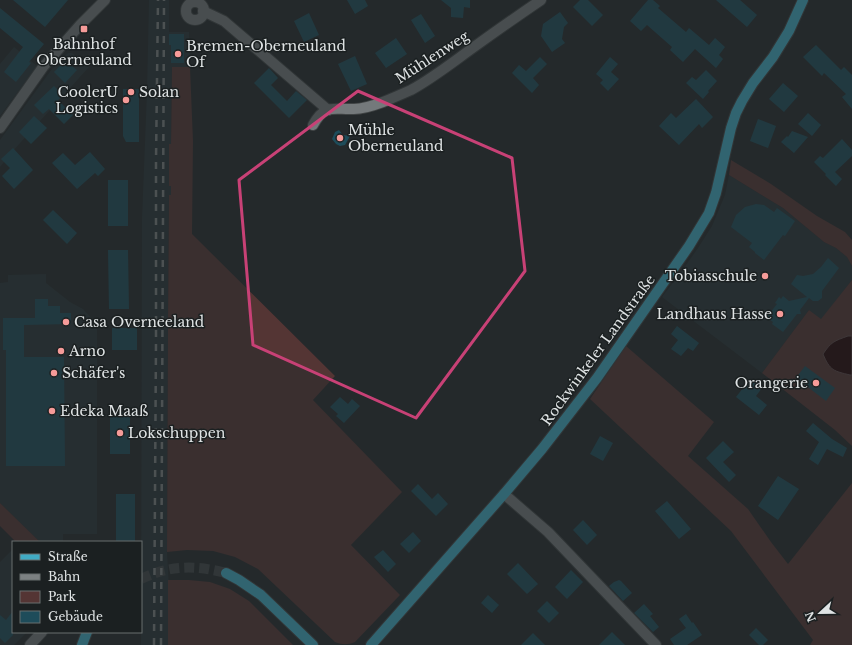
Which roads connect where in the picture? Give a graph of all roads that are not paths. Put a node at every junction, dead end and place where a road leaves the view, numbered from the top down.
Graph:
1 (105, 0) edge
2 (541, 0) edge
3 (803, 0) edge
4 (204, 11) dead end
5 (328, 110) junction
6 (313, 125) dead end
7 (0, 128) edge
8 (504, 494) junction
9 (226, 574) tunnel mouth
10 (41, 633) edge
11 (87, 633) edge
12 (30, 645) edge
13 (82, 645) edge
14 (313, 645) edge
15 (370, 645) edge
16 (656, 645) edge

1 - 7 street
2 - 5 street, Mühlenweg
3 - 8 main road, Rockwinkeler Landstraße
4 - 5 street
5 - 6 street
8 - 15 main road, Rockwinkeler Landstraße
8 - 16 street
9 - 14 main road
10 - 12 street
11 - 13 main road

